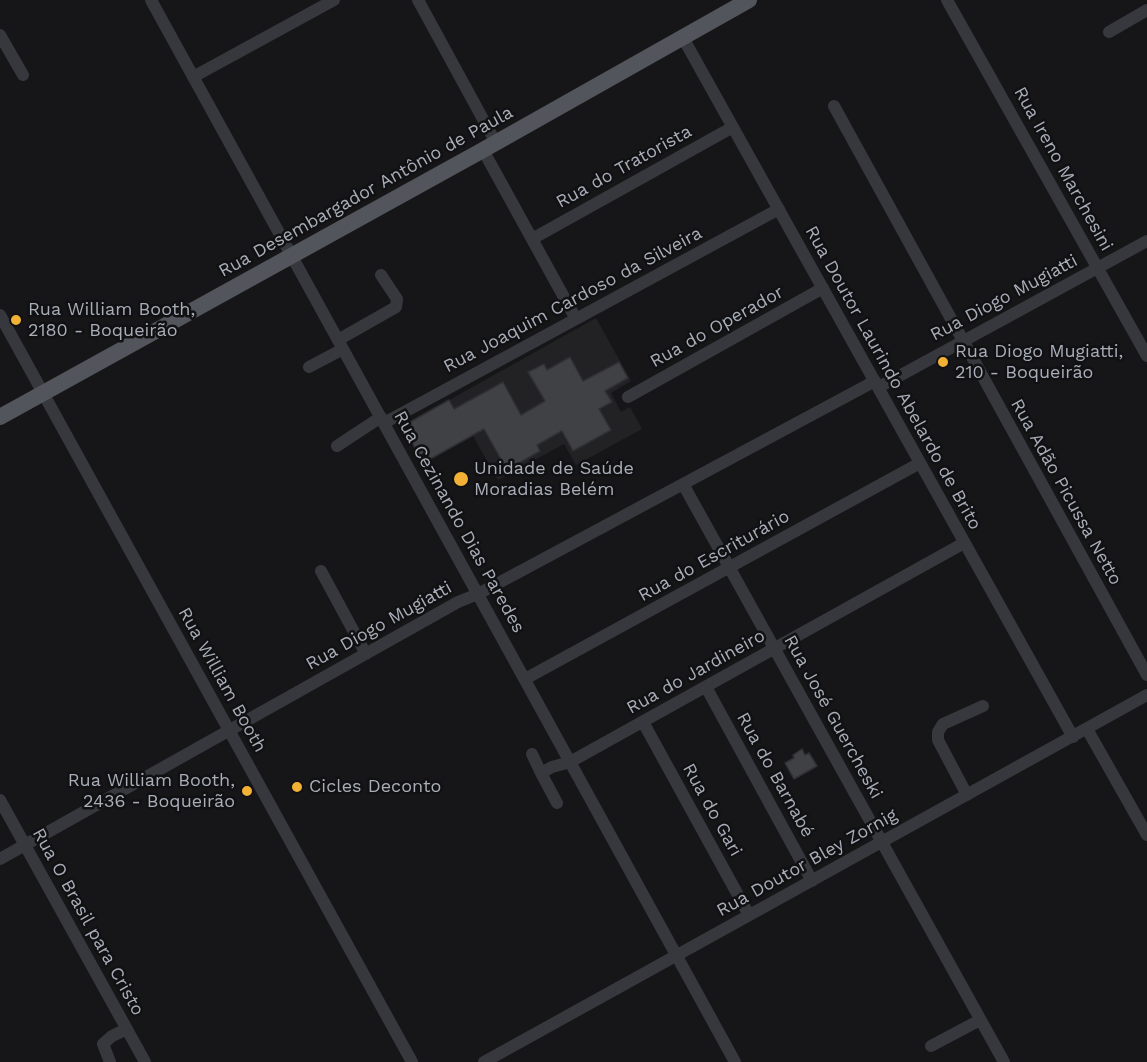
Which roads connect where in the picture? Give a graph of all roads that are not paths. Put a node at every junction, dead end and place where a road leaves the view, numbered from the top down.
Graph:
1 (151, 0) edge
2 (334, 0) edge
3 (418, 0) edge
4 (749, 0) edge
5 (947, 0) edge
6 (1147, 10) edge
7 (1109, 32) dead end
8 (0, 35) edge
9 (682, 36) junction
10 (12, 55) junction
11 (0, 61) edge
12 (24, 75) dead end
13 (194, 77) junction
14 (834, 106) dead end
15 (733, 127) junction
16 (490, 146) junction
17 (779, 208) junction
18 (532, 239) junction
19 (1147, 241) edge
20 (292, 256) junction
21 (1098, 268) junction
22 (381, 275) dead end
23 (824, 288) junction
24 (0, 315) edge
25 (576, 319) junction
26 (963, 342) junction
27 (341, 345) junction
28 (1147, 356) edge
29 (309, 366) dead end
30 (877, 384) junction
31 (43, 393) junction
32 (628, 397) dead end
33 (0, 417) edge
34 (382, 420) junction
35 (337, 446) dead end
36 (920, 463) junction
37 (683, 484) junction
38 (964, 543) junction
39 (730, 568) junction
40 (321, 571) dead end
41 (478, 594) junction
42 (775, 649) junction
43 (366, 654) junction
44 (1147, 675) edge
45 (525, 679) junction
46 (706, 687) junction
47 (1147, 695) edge
48 (983, 706) dead end
49 (643, 722) junction
50 (1087, 729) junction
51 (229, 731) junction
52 (1073, 737) junction
53 (532, 754) dead end
54 (570, 762) junction
55 (541, 773) junction
56 (967, 795) junction
57 (0, 800) edge
58 (557, 803) dead end
59 (1147, 836) edge
60 (882, 842) junction
61 (25, 845) junction
62 (0, 859) edge
63 (812, 881) junction
64 (749, 915) junction
65 (677, 956) junction
66 (980, 1020) junction
67 (127, 1029) junction
68 (931, 1046) dead end
69 (110, 1062) edge
70 (145, 1062) edge
71 (412, 1062) edge
72 (484, 1062) edge
73 (735, 1062) edge
74 (1004, 1062) edge

1 - 13 street, Rua Cezinando Dias Paredes
2 - 13 street
3 - 16 street
4 - 9 main road, Rua Desembargador Antônio de Paula
5 - 21 street, Rua Ireno Marchesini
6 - 7 street
8 - 10 street
9 - 15 street, Rua Doutor Laurindo Abelardo de Brito
9 - 16 main road, Rua Desembargador Antônio de Paula
10 - 11 street
10 - 12 street
13 - 20 street, Rua Cezinando Dias Paredes
14 - 26 street, Rua Adão Picussa Netto
15 - 17 street, Rua Doutor Laurindo Abelardo de Brito
15 - 18 street, Rua do Tratorista
16 - 18 street
16 - 20 main road, Rua Desembargador Antônio de Paula
17 - 23 street, Rua Doutor Laurindo Abelardo de Brito
17 - 25 street, Rua Joaquim Cardoso da Silveira
18 - 25 street
19 - 21 street, Rua Diogo Mugiatti
20 - 27 street, Rua Cezinando Dias Paredes
20 - 31 main road, Rua Desembargador Antônio de Paula
21 - 26 street, Rua Diogo Mugiatti
21 - 28 street, Rua Ireno Marchesini
22 - 27 street
23 - 30 street, Rua Doutor Laurindo Abelardo de Brito
23 - 32 street, Rua do Operador
24 - 31 street, Rua William Booth
25 - 34 street, Rua Joaquim Cardoso da Silveira
26 - 30 street, Rua Diogo Mugiatti
26 - 44 street, Rua Adão Picussa Netto
27 - 29 street
27 - 34 street, Rua Cezinando Dias Paredes
30 - 36 street, Rua Doutor Laurindo Abelardo de Brito
30 - 37 street, Rua Diogo Mugiatti
31 - 33 main road, Rua Desembargador Antônio de Paula
31 - 51 street, Rua William Booth
34 - 35 street, Rua Joaquim Cardoso da Silveira
34 - 41 street, Rua Cezinando Dias Paredes
36 - 38 street, Rua Doutor Laurindo Abelardo de Brito
36 - 39 street, Rua do Escriturário
37 - 39 street, Rua José Guercheski
37 - 41 street, Rua Diogo Mugiatti
38 - 42 street, Rua do Jardineiro
38 - 52 street, Rua Doutor Laurindo Abelardo de Brito
39 - 42 street, Rua José Guercheski
39 - 45 street, Rua do Escriturário
40 - 43 street
41 - 43 street, Rua Diogo Mugiatti
41 - 45 street, Rua Cezinando Dias Paredes
42 - 46 street, Rua do Jardineiro
42 - 60 street, Rua José Guercheski
43 - 51 street, Rua Diogo Mugiatti
45 - 54 street, Rua Cezinando Dias Paredes
46 - 49 street, Rua do Jardineiro
46 - 63 street, Rua do Barnabé
47 - 50 street, Rua Doutor Bley Zornig
48 - 56 street
49 - 54 street, Rua do Jardineiro
49 - 64 street, Rua do Gari
50 - 52 street, Rua Doutor Bley Zornig
50 - 59 street
51 - 61 street, Rua Diogo Mugiatti
51 - 71 street, Rua William Booth
52 - 56 street, Rua Doutor Bley Zornig
53 - 55 street
54 - 55 street, Rua do Jardineiro
54 - 65 street, Rua Cezinando Dias Paredes
55 - 58 street
56 - 60 street, Rua Doutor Bley Zornig
57 - 61 street, Rua O Brasil para Cristo
60 - 63 street, Rua Doutor Bley Zornig
60 - 66 street, Rua José Guercheski
61 - 62 street, Rua Diogo Mugiatti
61 - 67 street, Rua O Brasil para Cristo
63 - 64 street, Rua Doutor Bley Zornig
64 - 65 street, Rua Doutor Bley Zornig
65 - 72 street, Rua Doutor Bley Zornig
65 - 73 street, Rua Cezinando Dias Paredes
66 - 68 street
66 - 74 street, Rua José Guercheski
67 - 69 street
67 - 70 street, Rua O Brasil para Cristo

